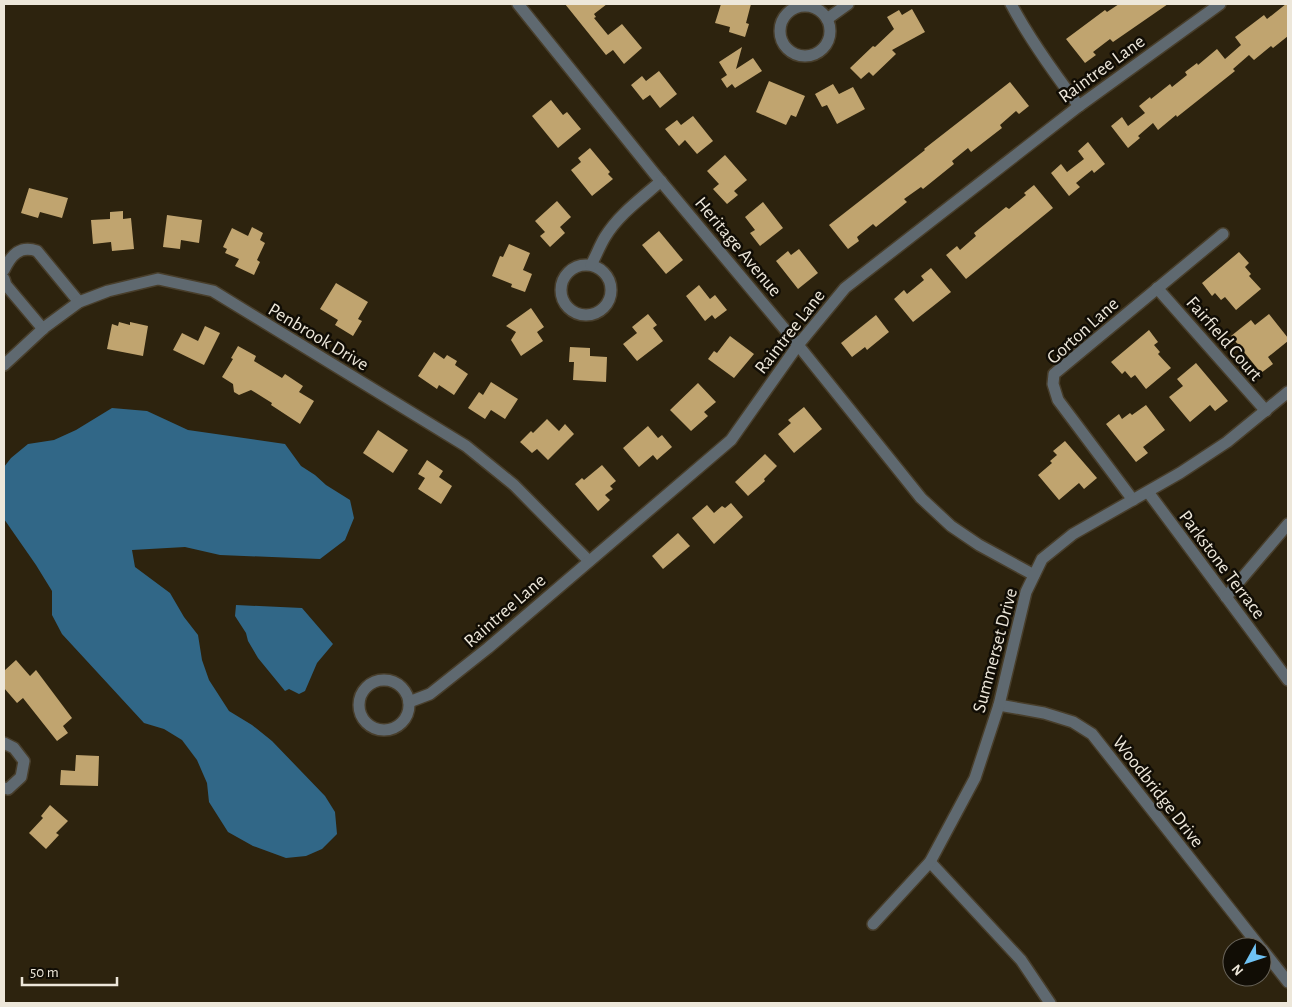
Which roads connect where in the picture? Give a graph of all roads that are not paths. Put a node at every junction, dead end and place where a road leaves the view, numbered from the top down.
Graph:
1 (518, 4) edge
2 (848, 4) edge
3 (1011, 4) edge
4 (1220, 4) edge
5 (827, 18) junction
6 (1079, 106) junction
7 (661, 181) junction
8 (1223, 234) dead end
9 (591, 265) junction
10 (4, 270) edge
11 (4, 279) edge
12 (1157, 288) junction
13 (80, 302) junction
14 (43, 329) junction
15 (798, 345) junction
16 (4, 365) edge
17 (1288, 392) edge
18 (1266, 411) junction
19 (1148, 492) junction
20 (1133, 500) junction
21 (1288, 524) edge
22 (588, 561) junction
23 (1034, 575) junction
24 (1226, 597) junction
25 (1288, 680) edge
26 (409, 702) junction
27 (998, 704) junction
28 (4, 743) edge
29 (4, 788) edge
30 (930, 862) junction
31 (873, 924) dead end
32 (1252, 937) edge
33 (1272, 962) edge
34 (1288, 982) edge
35 (1050, 1003) edge

1 - 7 street, Heritage Avenue
2 - 5 street
3 - 6 street
4 - 6 street, Raintree Lane
5 - 5 street
6 - 15 street, Raintree Lane
7 - 9 street
7 - 15 street, Heritage Avenue
8 - 12 street, Gorton Lane
9 - 9 street
10 - 13 street
11 - 14 street
12 - 18 street, Fairfield Court
12 - 20 street, Gorton Lane
13 - 14 street, Penbrook Drive
13 - 22 street, Penbrook Drive
14 - 16 street, Penbrook Drive
15 - 22 street, Raintree Lane
15 - 23 street, Heritage Avenue
17 - 18 street, Summerset Drive
18 - 19 street, Summerset Drive
19 - 20 street, Summerset Drive
19 - 24 street, Parkstone Terrace
20 - 23 street, Summerset Drive
21 - 24 street
22 - 26 street, Raintree Lane
23 - 27 street, Summerset Drive
24 - 25 street, Parkstone Terrace
26 - 26 street
27 - 30 street, Summerset Drive
27 - 32 street, Woodbridge Drive
28 - 29 street
30 - 31 street, Summerset Drive
30 - 35 street
33 - 34 street, Woodbridge Drive

